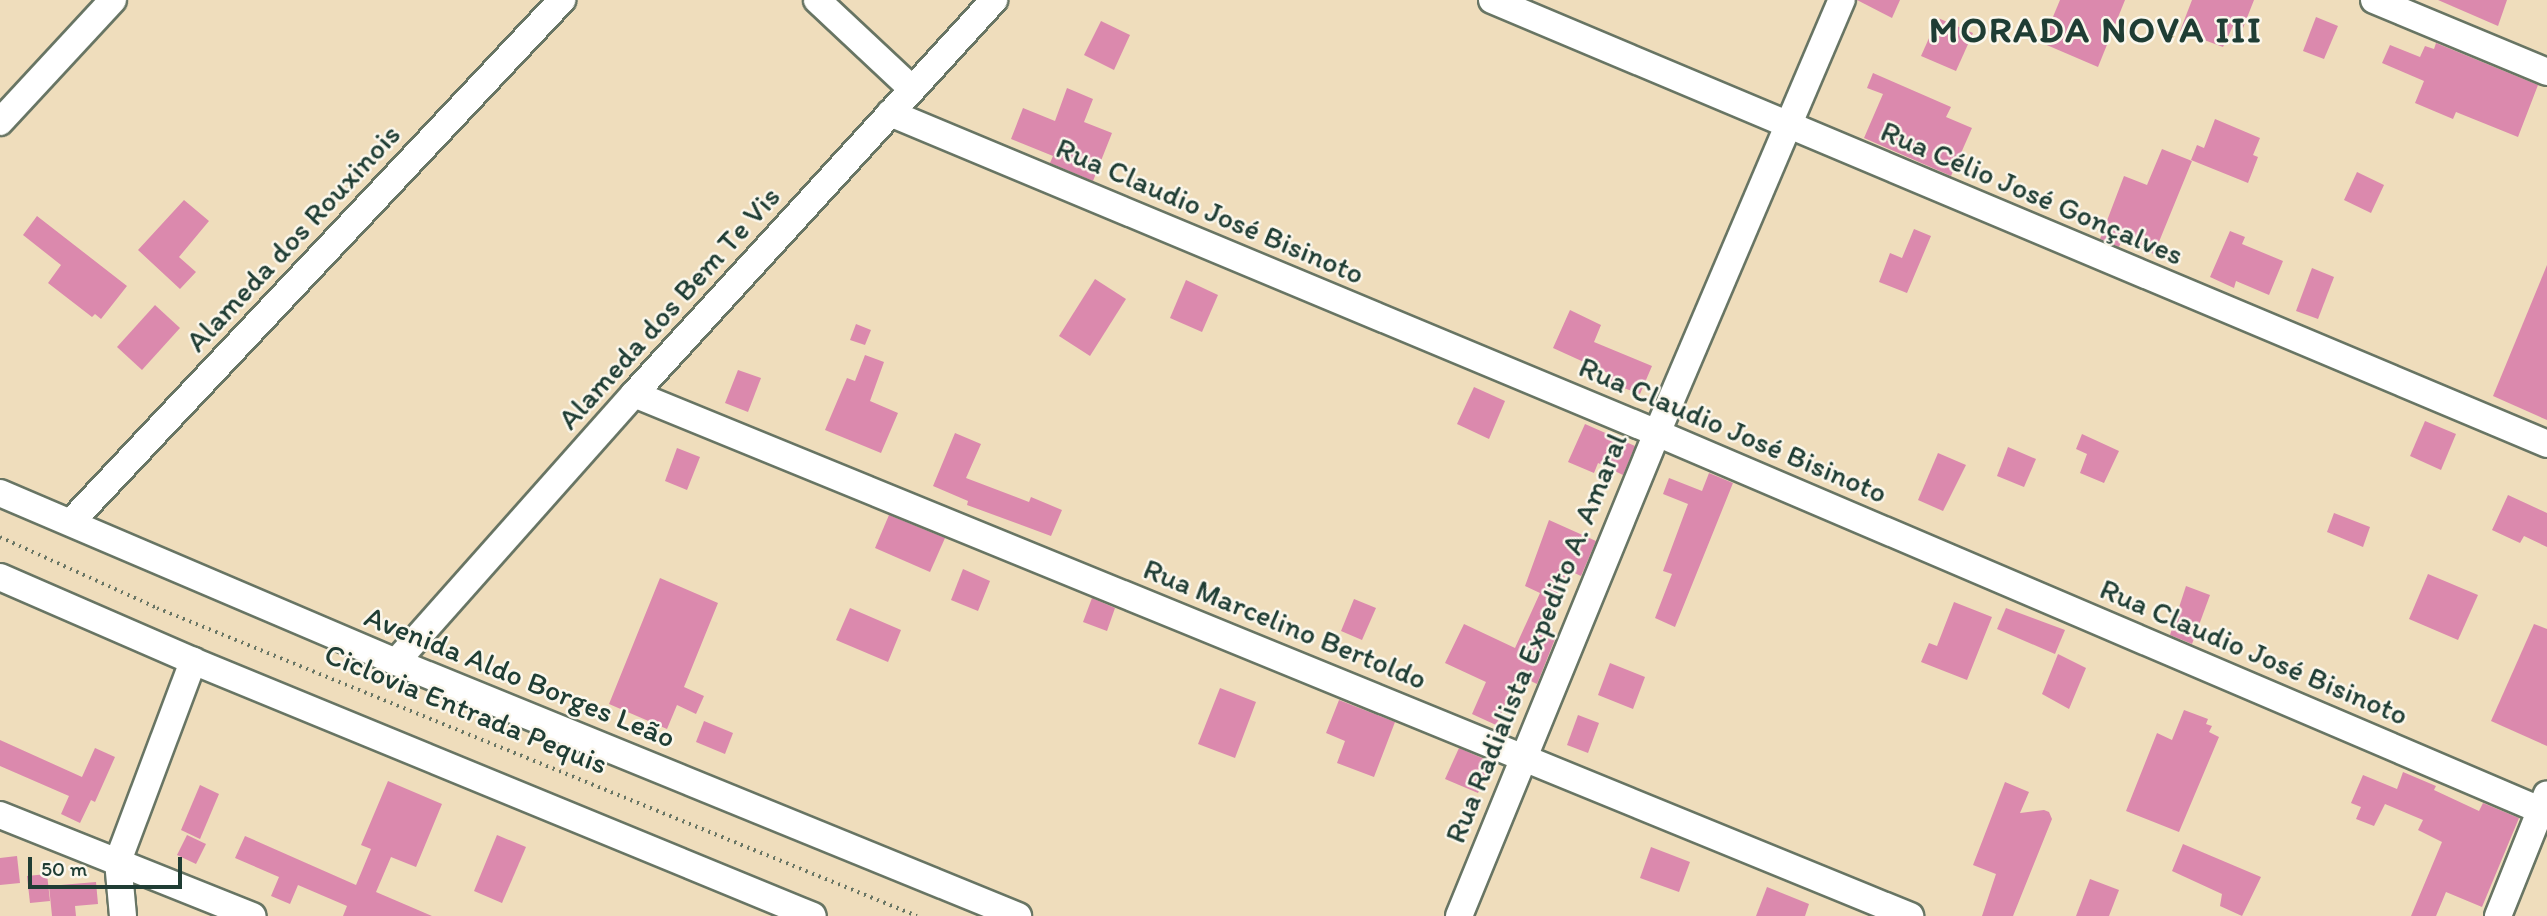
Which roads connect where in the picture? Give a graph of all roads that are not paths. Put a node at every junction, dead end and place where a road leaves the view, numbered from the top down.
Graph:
1 (113, 0) edge
2 (562, 0) edge
3 (817, 0) edge
4 (994, 0) edge
5 (1492, 0) edge
6 (1842, 0) edge
7 (2374, 0) edge
8 (2547, 72) edge
9 (912, 89) junction
10 (890, 113) junction
11 (0, 122) edge
12 (1788, 127) junction
13 (634, 394) junction
14 (1657, 433) junction
15 (2547, 444) edge
16 (0, 493) edge
17 (71, 522) junction
18 (0, 578) edge
19 (193, 661) junction
20 (396, 662) junction
21 (1524, 758) junction
22 (2545, 806) edge
23 (0, 815) edge
24 (118, 861) junction
25 (123, 916) edge
26 (253, 916) edge
27 (813, 916) edge
28 (1018, 916) edge
29 (1459, 916) edge
30 (1910, 916) edge
31 (2498, 916) edge

1 - 11 street
2 - 17 street, Alameda dos Rouxinois
3 - 9 street
4 - 9 street, Alameda dos Bem Te Vis
5 - 12 street, Rua Célio José Gonçalves
6 - 12 street, Rua Radialista Expedito A. Amaral
7 - 8 street
9 - 10 street, Alameda dos Bem Te Vis
10 - 13 street, Alameda dos Bem Te Vis
10 - 14 street, Rua Claudio José Bisinoto
12 - 14 street, Rua Radialista Expedito A. Amaral
12 - 15 street, Rua Célio José Gonçalves
13 - 20 street, Alameda dos Bem Te Vis
13 - 21 street, Rua Marcelino Bertoldo
14 - 21 street, Rua Radialista Expedito A. Amaral
14 - 22 street, Rua Claudio José Bisinoto
16 - 17 street, Avenida Aldo Borges Leão
17 - 20 street, Avenida Aldo Borges Leão
18 - 19 street
19 - 24 street
19 - 27 street
20 - 28 street, Avenida Aldo Borges Leão
21 - 29 street, Rua Radialista Expedito A. Amaral
21 - 30 street, Rua Marcelino Bertoldo
22 - 31 street
23 - 24 street
24 - 25 street
24 - 26 street

